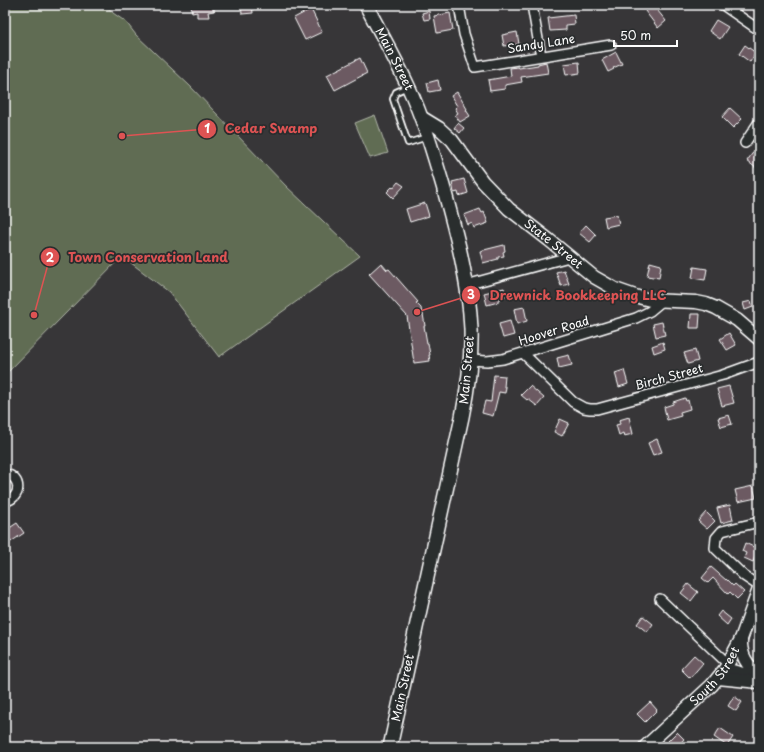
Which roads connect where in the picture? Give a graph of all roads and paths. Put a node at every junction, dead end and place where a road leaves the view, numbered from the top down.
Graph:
1 (366, 5) edge
2 (459, 5) edge
3 (532, 5) edge
4 (723, 5) edge
5 (759, 30) edge
6 (611, 44) dead end
7 (541, 56) junction
8 (408, 86) junction
9 (421, 117) junction
10 (759, 122) edge
11 (428, 137) junction
12 (745, 143) dead end
13 (569, 257) junction
14 (466, 285) junction
15 (662, 301) junction
16 (759, 339) edge
17 (523, 353) junction
18 (470, 360) junction
19 (759, 362) edge
20 (5, 474) edge
21 (5, 500) edge
22 (759, 522) edge
23 (759, 586) edge
24 (759, 589) edge
25 (660, 600) dead end
26 (741, 639) junction
27 (724, 670) junction
28 (759, 676) edge
29 (759, 681) edge
30 (390, 747) edge
31 (645, 747) edge

1 - 8 main road, Main Street
2 - 7 street, Sandy Lane
3 - 7 street
4 - 5 street
6 - 7 street, Sandy Lane
8 - 9 main road, Main Street
8 - 11 lane
9 - 11 main road, Main Street
9 - 13 street, State Street
10 - 12 street
11 - 14 main road, Main Street
13 - 14 street
13 - 15 street, State Street
14 - 18 main road, Main Street
15 - 16 street, State Street
15 - 17 street, Hoover Road
17 - 18 street, Hoover Road
17 - 19 street, Birch Street
18 - 30 main road, Main Street
20 - 21 street
22 - 23 street
24 - 26 street, South Street
25 - 27 street
26 - 27 street, South Street
26 - 28 street
27 - 29 street
27 - 31 street, South Street

